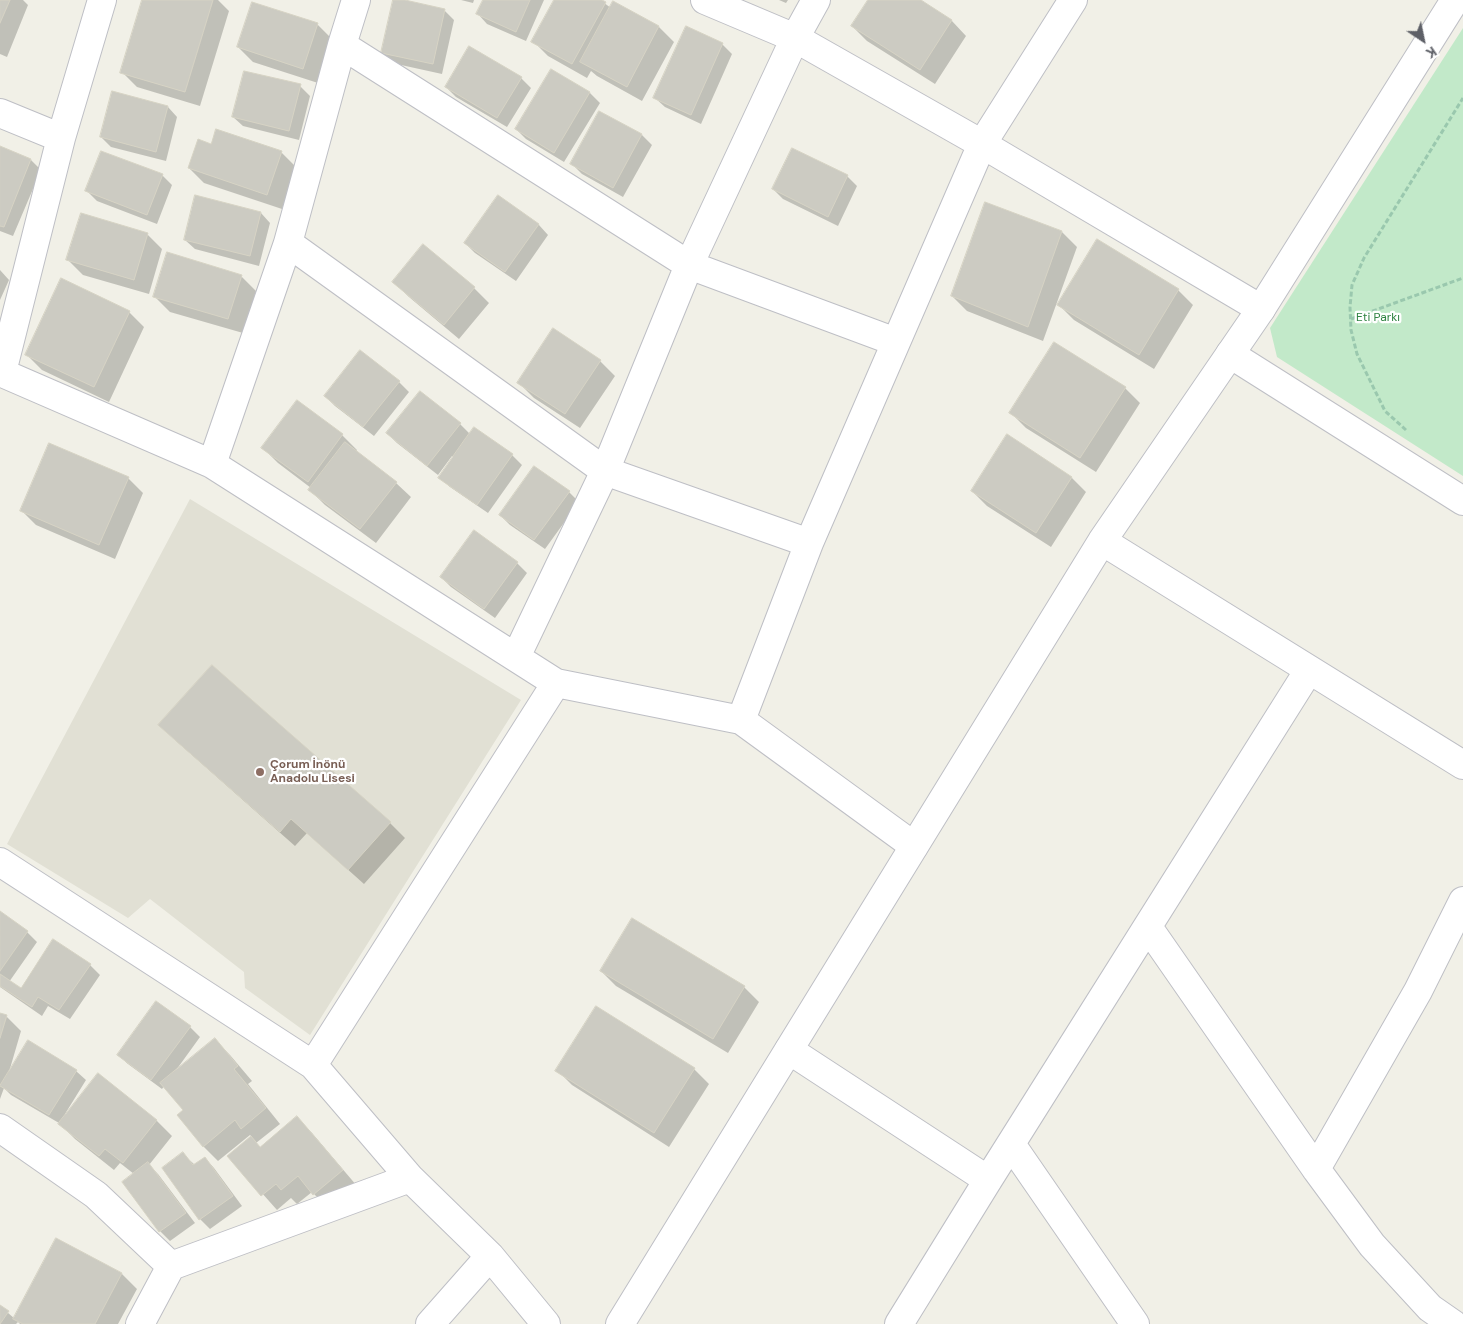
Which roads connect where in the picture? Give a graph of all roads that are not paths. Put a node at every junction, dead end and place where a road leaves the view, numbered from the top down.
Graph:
1 (102, 0) edge
2 (356, 0) edge
3 (705, 0) edge
4 (816, 0) edge
5 (1072, 0) edge
6 (1455, 0) edge
7 (795, 38) junction
8 (342, 46) junction
9 (0, 113) edge
10 (61, 138) junction
11 (982, 144) junction
12 (288, 243) junction
13 (689, 265) junction
14 (1261, 309) junction
15 (896, 342) junction
16 (1230, 354) junction
17 (1, 372) edge
18 (212, 464) junction
19 (605, 471) junction
20 (1463, 501) edge
21 (809, 542) junction
22 (1102, 542) junction
23 (516, 657) junction
24 (1309, 670) junction
25 (556, 684) junction
26 (741, 720) junction
27 (1463, 765) edge
28 (914, 846) junction
29 (0, 862) edge
30 (1463, 901) edge
31 (1148, 927) junction
32 (789, 1050) junction
33 (313, 1065) junction
34 (0, 1128) edge
35 (1011, 1144) junction
36 (1316, 1169) junction
37 (410, 1178) junction
38 (988, 1180) junction
39 (490, 1256) junction
40 (171, 1266) junction
41 (140, 1324) edge
42 (430, 1324) edge
43 (546, 1324) edge
44 (620, 1324) edge
45 (899, 1324) edge
46 (1135, 1324) edge
47 (1453, 1324) edge

1 - 10 street
2 - 8 street
3 - 7 street
4 - 7 street
5 - 11 street
6 - 14 street
7 - 11 street
7 - 13 street
8 - 12 street
8 - 13 street
9 - 10 street
10 - 17 street
11 - 14 street
11 - 15 street
12 - 18 street
12 - 19 street
13 - 15 street
13 - 19 street
14 - 16 street
15 - 21 street
16 - 20 street
16 - 22 street
17 - 18 street
18 - 23 street
19 - 21 street
19 - 23 street
21 - 26 street
22 - 24 street
22 - 28 street
23 - 25 street
24 - 27 street
24 - 31 street
25 - 26 street
25 - 33 street
26 - 28 street
28 - 32 street
29 - 33 street
30 - 36 street
31 - 35 street
31 - 36 street
32 - 38 street
32 - 44 street
33 - 37 street
34 - 40 street
35 - 38 street
35 - 46 street
36 - 47 street
37 - 39 street
37 - 40 street
38 - 45 street
39 - 42 street
39 - 43 street
40 - 41 street

